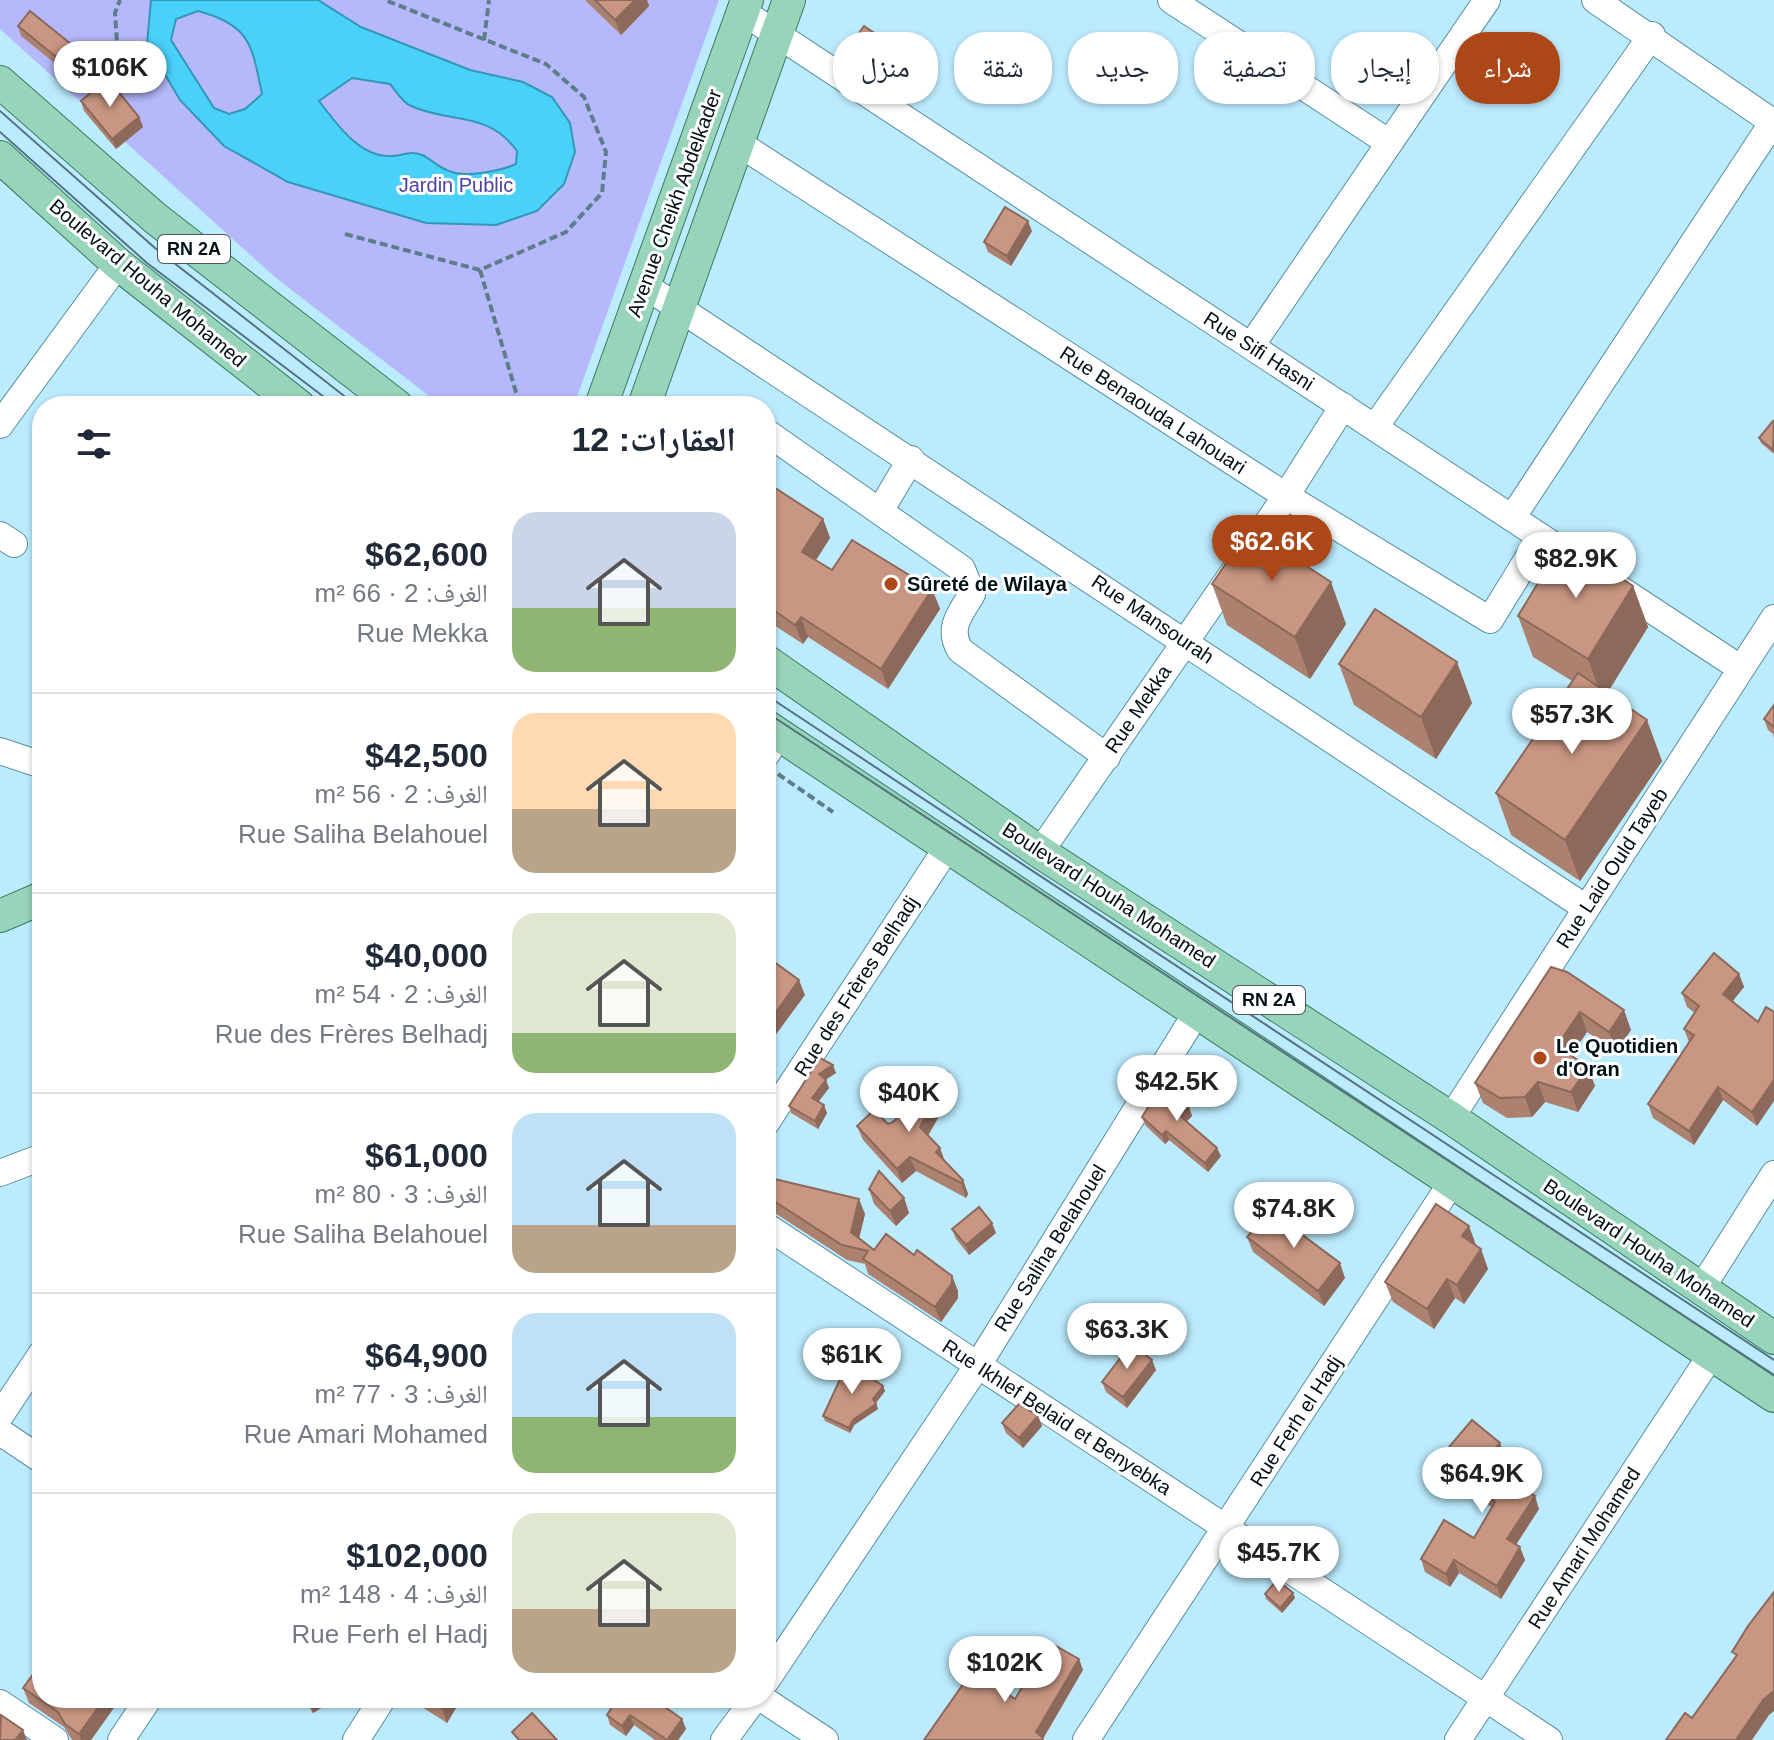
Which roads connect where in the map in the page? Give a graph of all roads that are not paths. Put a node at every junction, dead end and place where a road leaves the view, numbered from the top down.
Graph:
1 (789, 0) edge
2 (1171, 0) edge
3 (1487, 0) edge
4 (1595, 0) edge
5 (745, 6) edge
6 (776, 34) junction
7 (1652, 35) junction
8 (0, 82) edge
9 (1774, 123) edge
10 (1388, 142) junction
11 (738, 143) junction
12 (0, 157) edge
13 (118, 264) junction
14 (644, 285) junction
15 (680, 305) junction
16 (1251, 346) junction
17 (286, 396) edge
18 (384, 396) edge
19 (605, 396) edge
20 (648, 396) edge
21 (1343, 406) junction
22 (0, 425) edge
23 (1375, 427) junction
24 (776, 439) edge
25 (911, 459) junction
26 (1286, 496) junction
27 (880, 511) junction
28 (1512, 518) junction
29 (1541, 537) junction
30 (1774, 618) edge
31 (1185, 640) junction
32 (776, 668) edge
33 (1740, 668) junction
34 (776, 742) edge
35 (0, 751) edge
36 (1107, 757) junction
37 (32, 762) edge
38 (947, 848) junction
39 (1040, 852) junction
40 (32, 902) edge
41 (1586, 908) junction
42 (0, 916) edge
43 (1197, 1012) junction
44 (776, 1108) edge
45 (1451, 1118) junction
46 (32, 1161) edge
47 (0, 1173) edge
48 (1774, 1174) edge
49 (1452, 1182) junction
50 (776, 1233) edge
51 (1701, 1289) junction
52 (1774, 1338) edge
53 (1711, 1355) junction
54 (978, 1365) junction
55 (32, 1368) edge
56 (1774, 1396) edge
57 (0, 1416) edge
58 (0, 1432) edge
59 (32, 1453) edge
60 (1226, 1529) junction
61 (776, 1666) edge
62 (1485, 1699) junction
63 (0, 1703) edge
64 (142, 1708) edge
65 (377, 1708) edge
66 (750, 1708) edge
67 (774, 1708) edge
68 (55, 1740) edge
69 (121, 1740) edge
70 (356, 1740) edge
71 (724, 1740) edge
72 (825, 1740) edge
73 (1086, 1740) edge
74 (1458, 1740) edge
75 (1549, 1740) edge

1 - 6 main road, Avenue Cheikh Abdelkader
2 - 10 street
3 - 10 street
4 - 7 street
5 - 6 street, Rue Sifi Hasni
5 - 14 main road, Avenue Cheikh Abdelkader
6 - 11 main road, Avenue Cheikh Abdelkader
6 - 16 street, Rue Sifi Hasni
7 - 9 street
7 - 23 street
8 - 18 main road, RN 2A
9 - 28 street
10 - 16 street
11 - 15 main road, Avenue Cheikh Abdelkader
11 - 26 street, Rue Benaouda Lahouari
12 - 13 main road, Boulevard Houha Mohamed / RN 2A
13 - 17 main road, Boulevard Houha Mohamed / RN 2A
13 - 22 street
14 - 15 street, Rue Mansourah
14 - 19 main road, Avenue Cheikh Abdelkader
15 - 20 main road, Avenue Cheikh Abdelkader
15 - 25 street, Rue Mansourah
16 - 21 street, Rue Sifi Hasni
21 - 23 street, Rue Sifi Hasni
21 - 26 street, Rue Mekka
23 - 28 street, Rue Sifi Hasni
24 - 27 street
25 - 27 street
25 - 31 street, Rue Mansourah
26 - 29 street, Rue Benaouda Lahouari
26 - 31 street, Rue Mekka
27 - 36 street
28 - 29 street, Rue Sifi Hasni
29 - 33 street, Rue Sifi Hasni
30 - 33 street, Rue Laid Ould Tayeb
31 - 36 street, Rue Mekka
31 - 41 street, Rue Mansourah
32 - 39 main road, Boulevard Houha Mohamed / RN 2A
33 - 41 street, Rue Laid Ould Tayeb
34 - 38 main road, RN 2A
35 - 37 street
36 - 39 street, Rue Mekka
38 - 43 main road, RN 2A
38 - 44 street, Rue des Frères Belhadj
39 - 45 main road, Boulevard Houha Mohamed / RN 2A
40 - 42 main road
41 - 45 street, Rue Laid Ould Tayeb
43 - 49 main road, RN 2A
43 - 54 street, Rue Saliha Belahouel
45 - 51 main road, Boulevard Houha Mohamed / RN 2A
46 - 47 street
48 - 51 street
49 - 53 main road, RN 2A
49 - 60 street, Rue Ferh el Hadj
50 - 54 street, Rue Ikhlef Belaid et Benyebka
51 - 52 main road, Boulevard Houha Mohamed / RN 2A
53 - 56 main road, RN 2A
53 - 62 street, Rue Amari Mohamed
54 - 60 street, Rue Ikhlef Belaid et Benyebka
54 - 61 street, Rue Saliha Belahouel
55 - 57 street
58 - 59 street
60 - 62 street, Rue Ikhlef Belaid et Benyebka
60 - 73 street, Rue Ferh el Hadj
62 - 74 street, Rue Amari Mohamed
62 - 75 street, Rue Ikhlef Belaid et Benyebka
63 - 68 street
64 - 69 street
65 - 70 street
66 - 71 street
67 - 72 street

